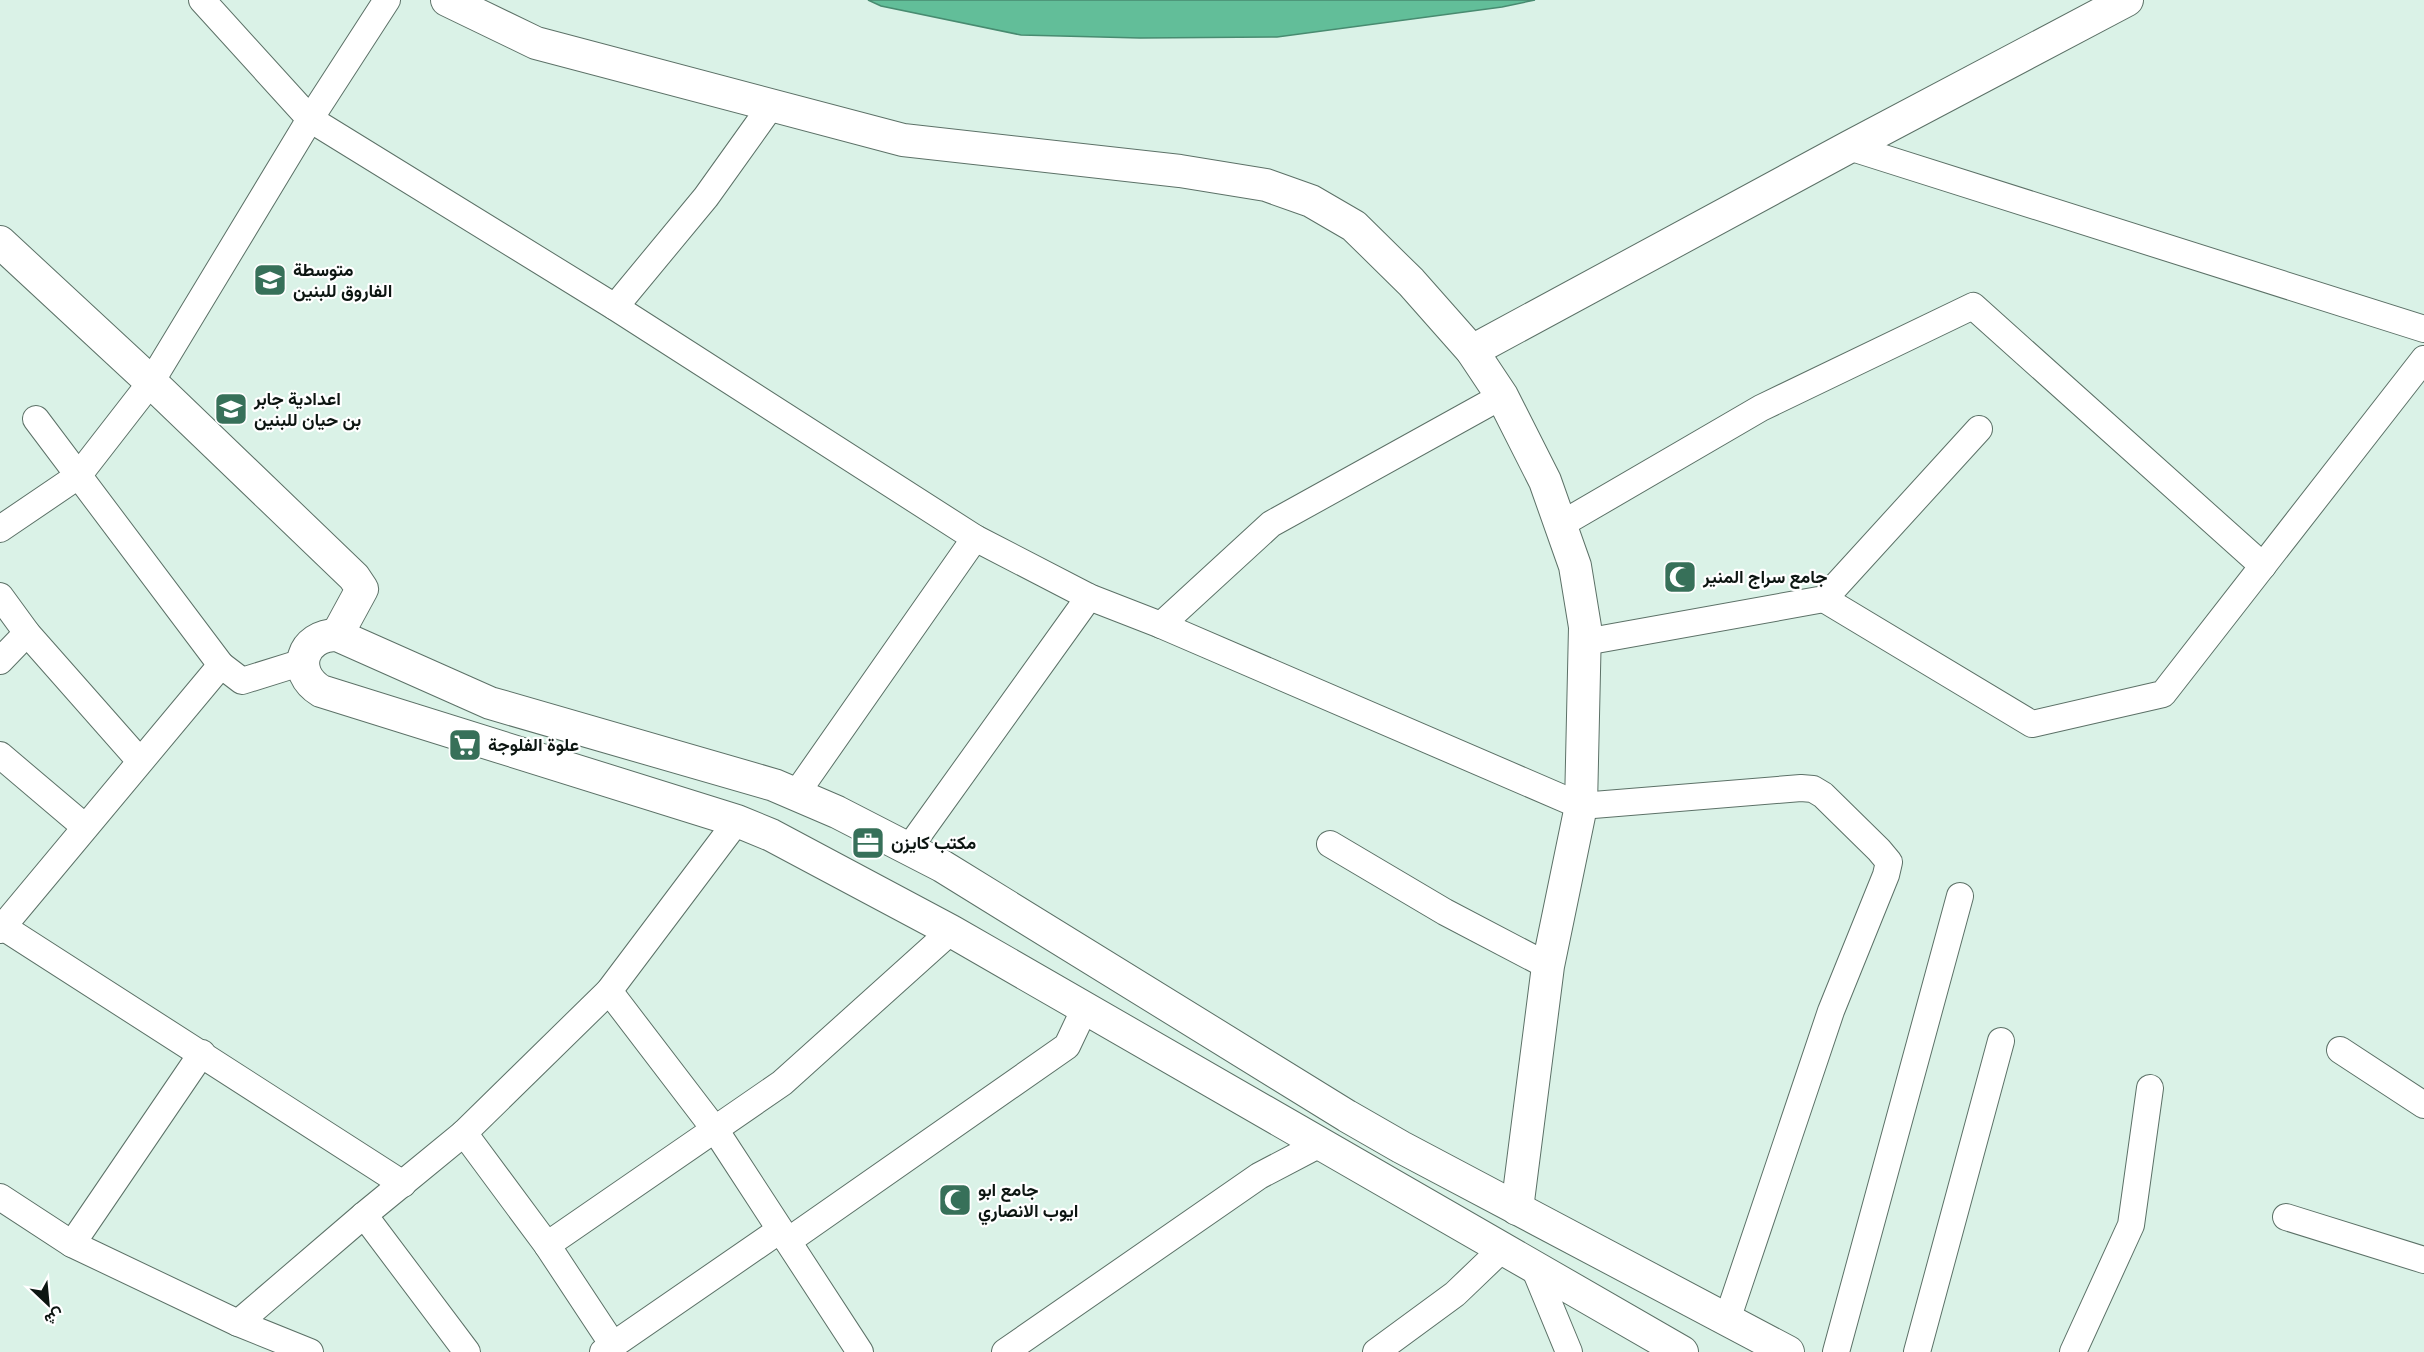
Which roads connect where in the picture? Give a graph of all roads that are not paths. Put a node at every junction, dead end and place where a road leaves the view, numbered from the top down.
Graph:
1 (202, 0) edge
2 (387, 0) edge
3 (447, 0) edge
4 (2127, 0) edge
5 (771, 106) junction
6 (310, 119) junction
7 (1850, 147) junction
8 (2, 249) edge
9 (615, 307) junction
10 (2424, 328) edge
11 (1472, 351) junction
12 (2424, 359) edge
13 (151, 382) junction
14 (1502, 396) junction
15 (36, 419) dead end
16 (1979, 429) dead end
17 (78, 476) junction
18 (1560, 525) junction
19 (0, 529) edge
20 (975, 538) junction
21 (2263, 566) junction
22 (0, 596) edge
23 (1089, 597) junction
24 (1824, 599) junction
25 (1161, 625) junction
26 (27, 633) junction
27 (337, 635) junction
28 (1585, 642) junction
29 (0, 661) edge
30 (303, 662) junction
31 (221, 665) junction
32 (0, 755) edge
33 (140, 761) junction
34 (796, 794) junction
35 (1581, 806) junction
36 (737, 821) junction
37 (86, 827) junction
38 (1330, 844) dead end
39 (909, 848) junction
40 (1960, 896) dead end
41 (2, 929) edge
42 (951, 931) junction
43 (1548, 966) junction
44 (609, 991) junction
45 (1085, 1008) junction
46 (2001, 1041) dead end
47 (2340, 1050) dead end
48 (202, 1053) junction
49 (2150, 1088) dead end
50 (2424, 1105) edge
51 (716, 1131) junction
52 (464, 1133) junction
53 (1320, 1144) junction
54 (1401, 1147) junction
55 (1381, 1179) junction
56 (403, 1184) junction
57 (0, 1197) edge
58 (1517, 1209) junction
59 (364, 1215) junction
60 (2286, 1216) dead end
61 (784, 1235) junction
62 (72, 1244) junction
63 (547, 1245) junction
64 (1503, 1248) junction
65 (2424, 1260) edge
66 (1533, 1265) junction
67 (1727, 1320) junction
68 (238, 1323) junction
69 (608, 1348) edge
70 (310, 1352) edge
71 (468, 1352) edge
72 (860, 1352) edge
73 (1005, 1352) edge
74 (1376, 1352) edge
75 (1569, 1352) edge
76 (1682, 1352) edge
77 (1788, 1352) edge
78 (1836, 1352) edge
79 (1917, 1352) edge
80 (2073, 1352) edge

1 - 6 street
2 - 6 street
3 - 5 street
4 - 7 street
5 - 9 street
5 - 11 street
6 - 9 street
6 - 13 street
7 - 10 street
7 - 11 street
8 - 13 street
9 - 20 street
11 - 14 street
12 - 21 street
13 - 17 street
13 - 27 street
14 - 18 street
14 - 25 street
15 - 17 street
16 - 24 street
17 - 19 street
17 - 31 street
18 - 21 street
18 - 28 street
20 - 23 street
20 - 34 street
21 - 24 street
22 - 26 street
23 - 25 street
23 - 39 street
24 - 28 street
25 - 35 street
26 - 29 street
26 - 33 street
27 - 30 street
27 - 34 street
28 - 35 street
30 - 31 street
30 - 36 street
31 - 33 street
32 - 37 street
33 - 37 street
34 - 39 street
35 - 43 street
35 - 67 street
36 - 42 street
36 - 44 street
37 - 41 street
38 - 43 street
39 - 54 street
40 - 78 street
41 - 48 street
42 - 45 street
42 - 51 street
43 - 58 street
44 - 51 street
44 - 52 street
45 - 53 street
45 - 61 street
46 - 79 street
47 - 50 street
48 - 56 street
48 - 62 street
49 - 80 street
51 - 61 street
51 - 63 street
52 - 56 street
52 - 63 street
53 - 55 street
53 - 73 street
54 - 55 street
54 - 58 street
55 - 64 street
56 - 59 street
57 - 62 street
58 - 67 street
59 - 68 street
59 - 71 street
60 - 65 street
61 - 69 street
61 - 72 street
62 - 68 street
63 - 69 street
64 - 66 street
64 - 74 street
66 - 75 street
66 - 76 street
67 - 77 street
68 - 70 street

